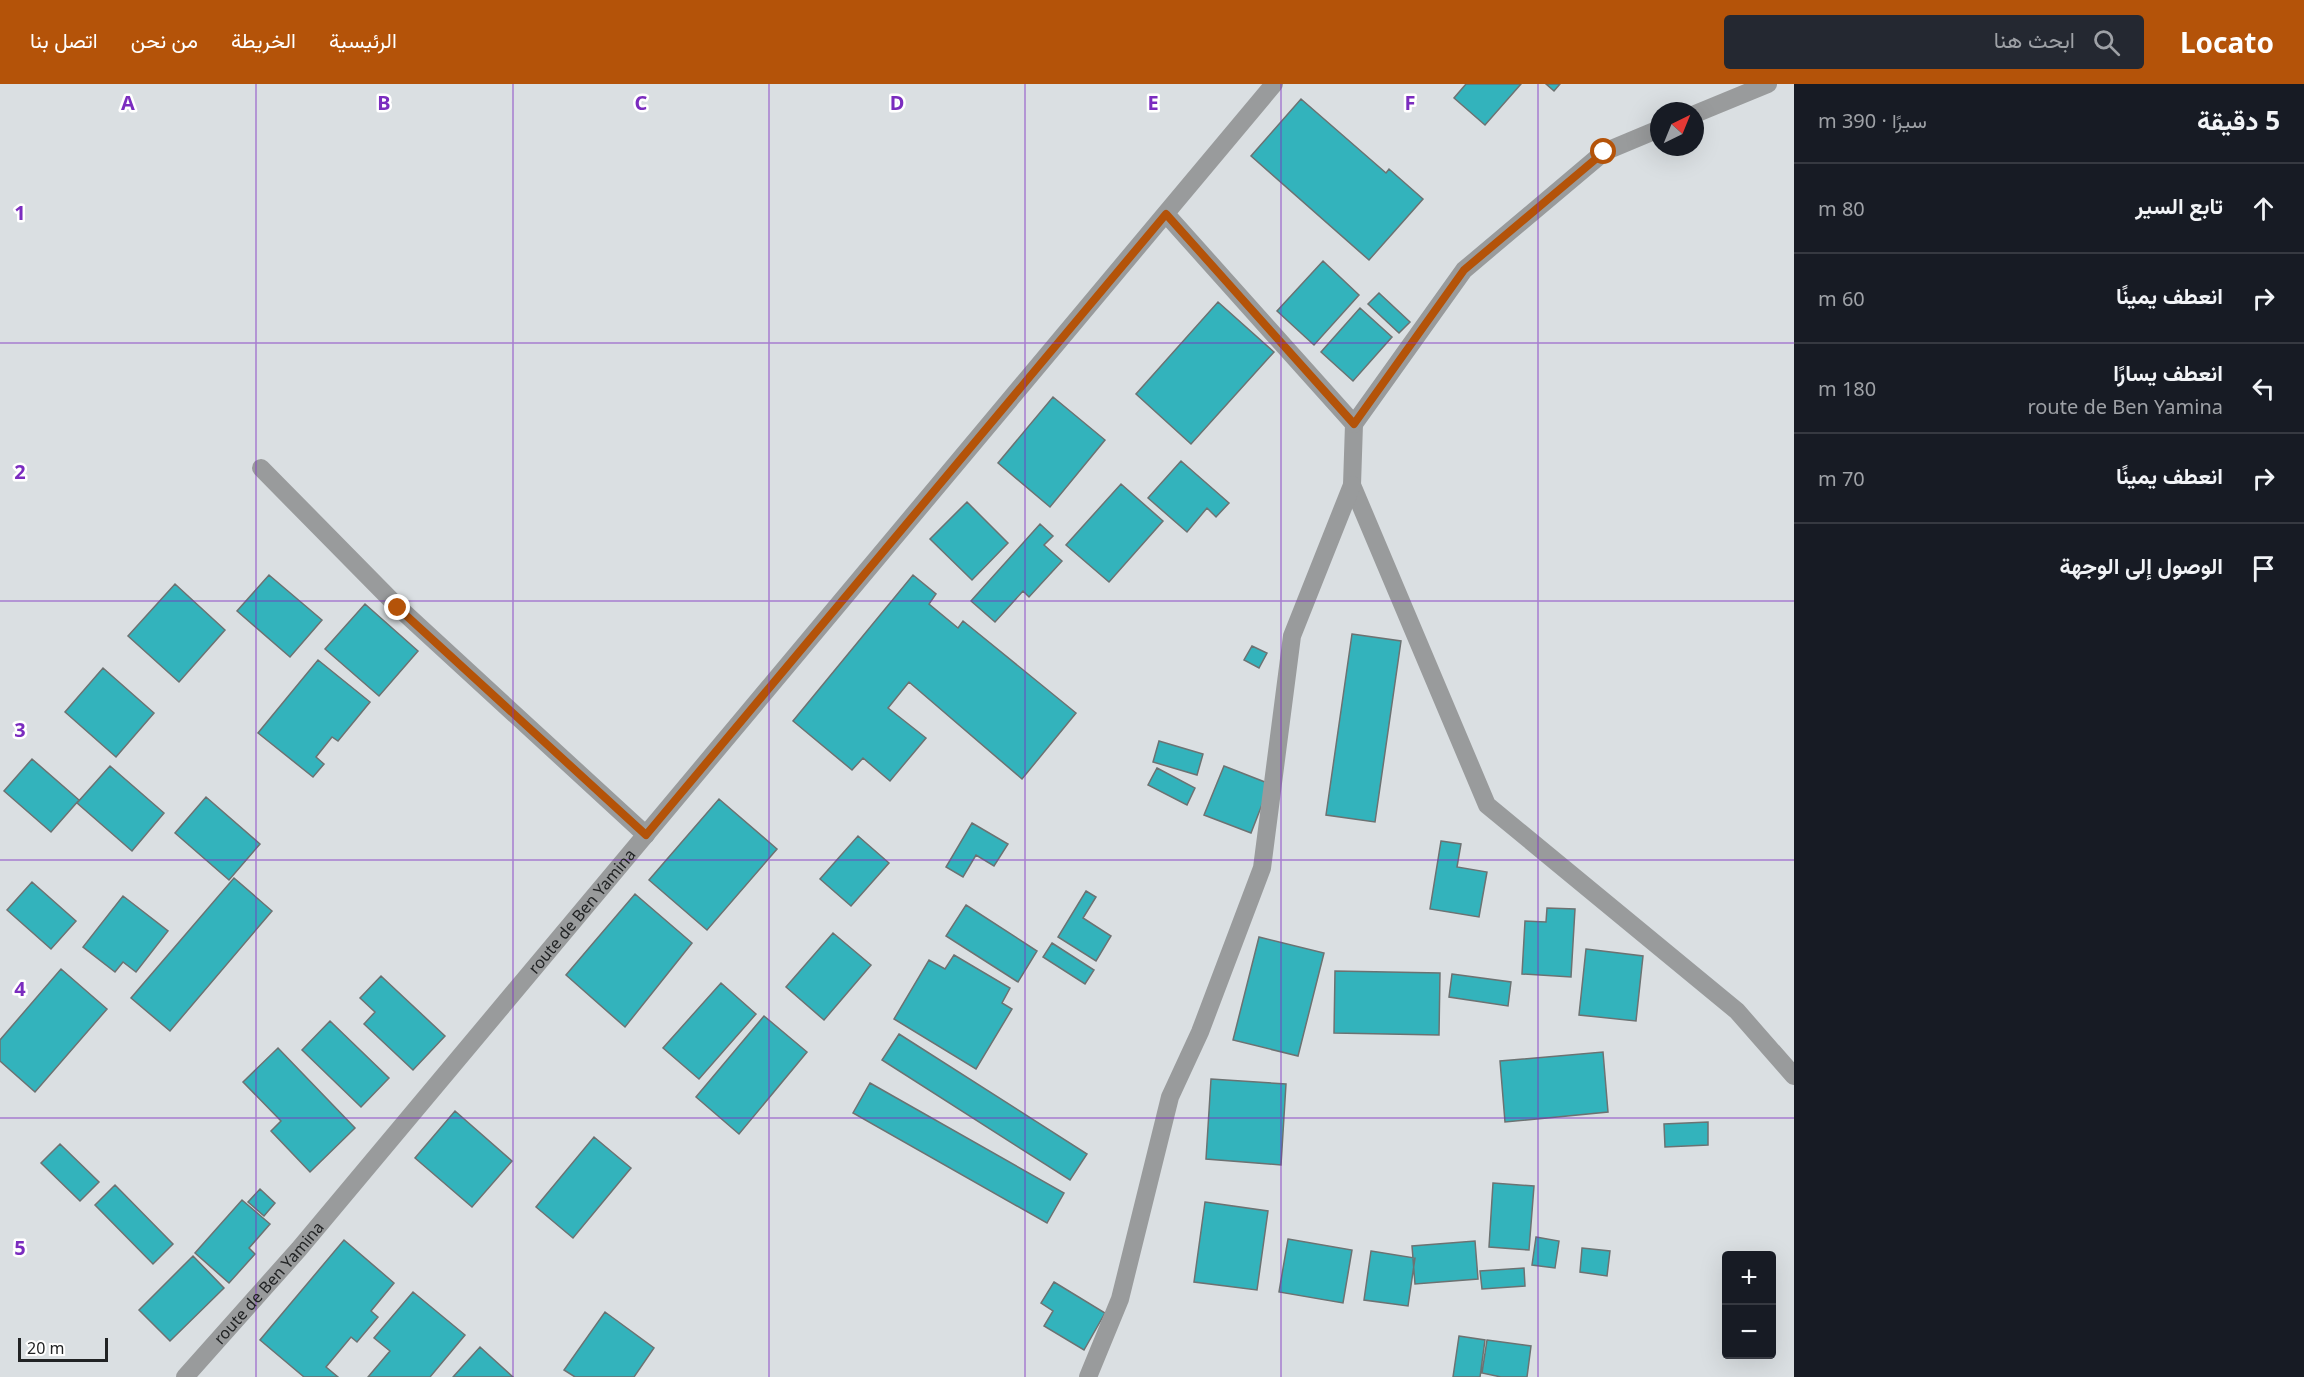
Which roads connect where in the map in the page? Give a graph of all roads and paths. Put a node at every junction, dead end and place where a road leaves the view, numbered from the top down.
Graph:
1 (1274, 84) edge
2 (1768, 84) edge
3 (1704, 110) edge
4 (1650, 133) edge
5 (1166, 214) junction
6 (1354, 424) junction
7 (261, 468) dead end
8 (1352, 485) junction
9 (646, 835) junction
10 (1794, 1076) edge
11 (185, 1377) edge
12 (1088, 1377) edge

1 - 5 street, route de Ben Yamina
2 - 3 street
4 - 6 street
5 - 6 street
5 - 9 street, route de Ben Yamina
6 - 8 street
7 - 9 street
8 - 10 street
8 - 12 street
9 - 11 street, route de Ben Yamina

